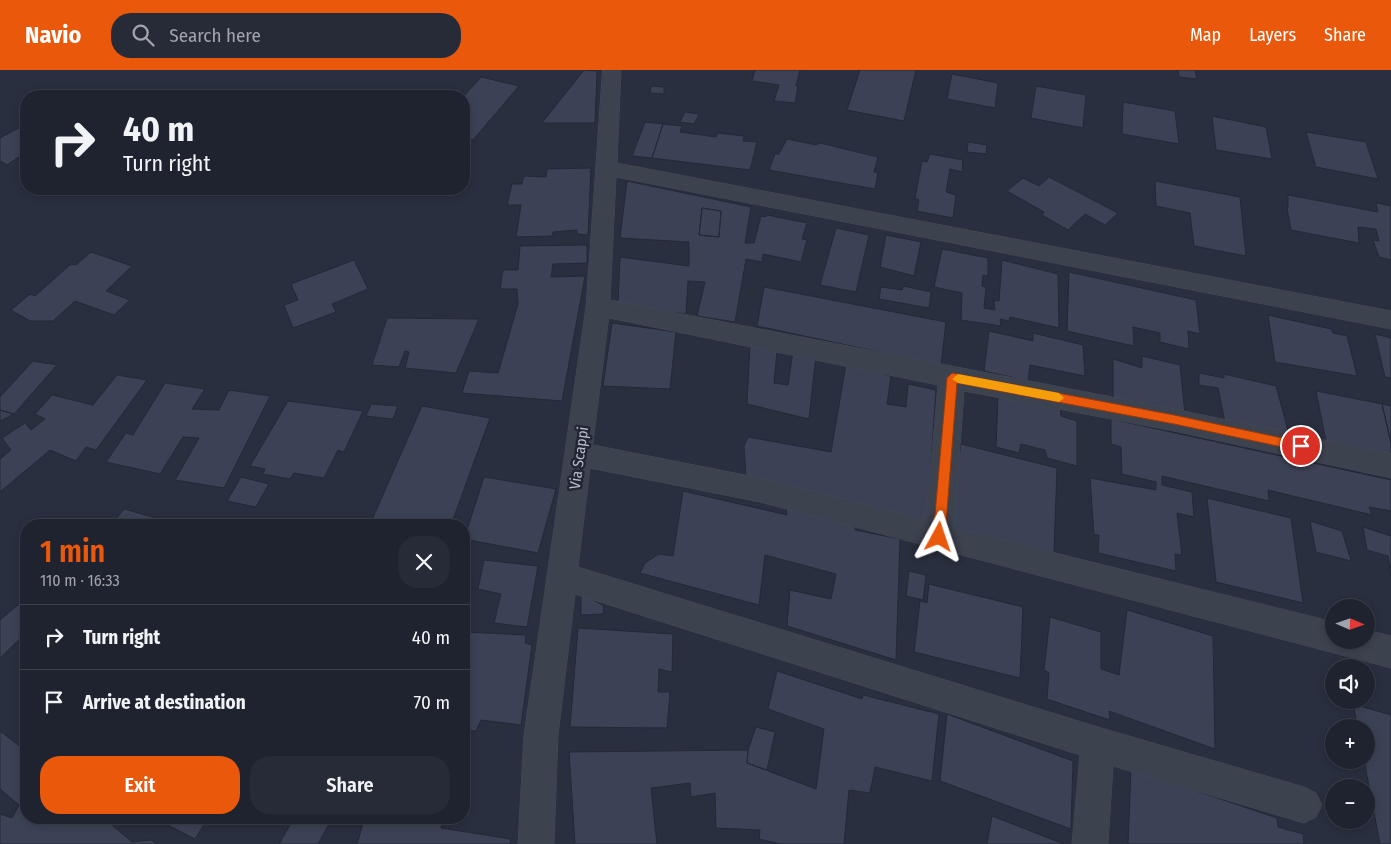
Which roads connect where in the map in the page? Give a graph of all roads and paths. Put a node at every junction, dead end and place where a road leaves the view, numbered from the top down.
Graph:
1 (612, 70) edge
2 (607, 168) junction
3 (598, 308) junction
4 (1391, 320) edge
5 (952, 378) junction
6 (580, 454) junction
7 (1391, 466) edge
8 (939, 537) junction
9 (562, 576) junction
10 (1325, 635) edge
11 (1375, 648) edge
12 (1391, 652) edge
13 (1098, 744) junction
14 (1304, 805) dead end
15 (536, 844) edge
16 (1090, 844) edge

1 - 2 street, Via Scappi
2 - 3 street, Via Scappi
2 - 4 street
3 - 5 street
3 - 6 street, Via Scappi
5 - 7 street
5 - 8 street
6 - 8 street
6 - 9 street, Via Scappi
8 - 10 street
9 - 13 street
9 - 15 street, Via Scappi
11 - 12 street
13 - 14 street
13 - 16 street

